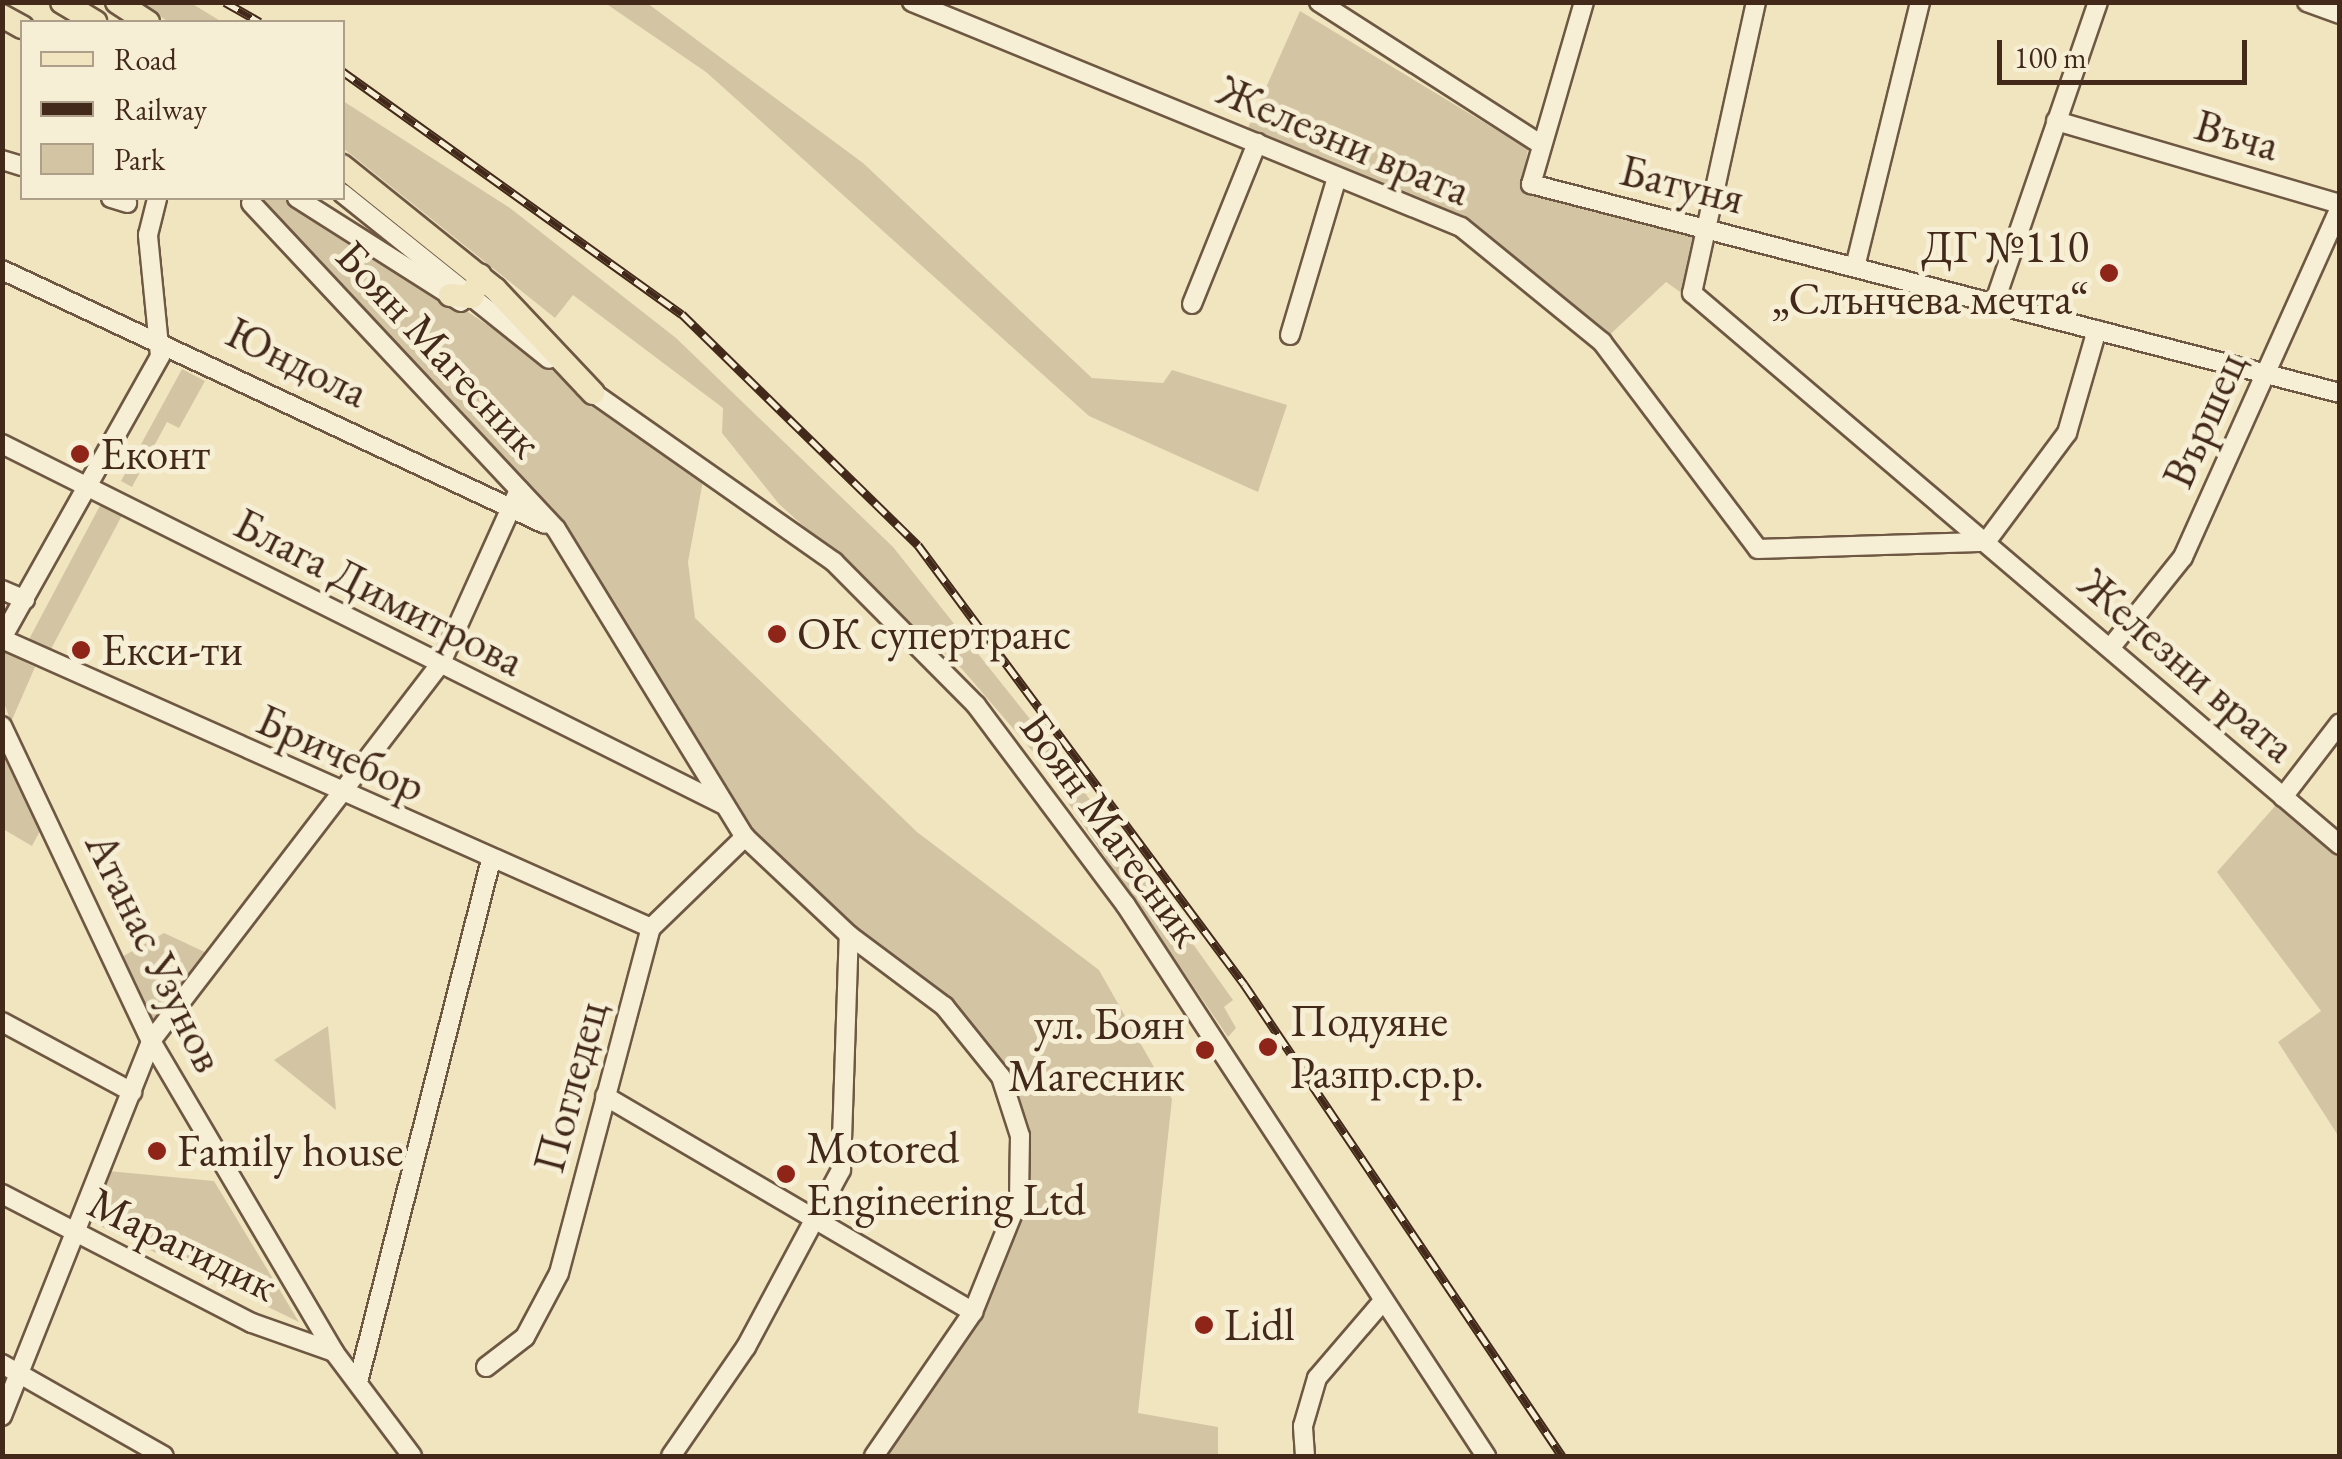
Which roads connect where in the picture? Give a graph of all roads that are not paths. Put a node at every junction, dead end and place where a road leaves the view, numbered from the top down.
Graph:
1 (62, 2) edge
2 (116, 2) edge
3 (912, 2) edge
4 (1584, 2) edge
5 (1756, 2) edge
6 (1920, 2) edge
7 (2098, 2) edge
8 (2307, 2) edge
9 (1318, 5) edge
10 (2340, 14) edge
11 (92, 20) edge
12 (145, 20) edge
13 (2056, 122) junction
14 (1257, 143) junction
15 (1538, 143) junction
16 (345, 169) edge
17 (1337, 178) junction
18 (345, 195) edge
19 (156, 200) edge
20 (301, 200) edge
21 (250, 203) dead end
22 (2340, 206) edge
23 (1705, 228) junction
24 (1856, 268) junction
25 (2, 270) edge
26 (467, 289) junction
27 (1192, 304) dead end
28 (1994, 304) junction
29 (2098, 330) junction
30 (1290, 336) dead end
31 (164, 340) junction
32 (2266, 374) junction
33 (593, 393) junction
34 (2340, 394) edge
35 (2, 444) edge
36 (91, 489) junction
37 (515, 499) junction
38 (1986, 542) junction
39 (2, 590) edge
40 (24, 600) junction
41 (2, 639) edge
42 (2110, 647) junction
43 (440, 665) junction
44 (2340, 723) edge
45 (2, 726) edge
46 (341, 796) junction
47 (2283, 797) junction
48 (724, 804) junction
49 (745, 837) junction
50 (2340, 845) edge
51 (491, 860) junction
52 (651, 928) junction
53 (849, 936) junction
54 (2, 1022) edge
55 (152, 1041) junction
56 (132, 1092) junction
57 (605, 1096) junction
58 (2, 1194) edge
59 (822, 1218) junction
60 (77, 1234) junction
61 (1383, 1302) junction
62 (973, 1312) junction
63 (334, 1352) junction
64 (2, 1364) edge
65 (486, 1367) dead end
66 (21, 1375) junction
67 (358, 1382) junction
68 (2, 1416) edge
69 (164, 1456) edge
70 (412, 1456) edge
71 (671, 1456) edge
72 (874, 1456) edge
73 (1305, 1456) edge
74 (1486, 1456) edge

1 - 11 main road
2 - 12 main road
3 - 14 street, Железни врата
4 - 15 street
5 - 23 street
6 - 24 street
7 - 13 street
8 - 10 street
9 - 15 street
13 - 22 street, Въча
13 - 28 street
14 - 17 street, Железни врата
14 - 27 street
15 - 23 street, Батуня
16 - 26 main road
17 - 30 street
17 - 38 street, Железни врата
18 - 26 street, Боян Магесник
19 - 31 street
20 - 26 street, Боян Магесник
21 - 37 street, Боян Магесник
22 - 32 street, Вършец
23 - 24 street, Батуня
23 - 38 street, Железни врата
24 - 28 street, Батуня
25 - 31 street, Юндола
26 - 33 main road
26 - 33 street, Боян Магесник
28 - 29 street, Батуня
29 - 32 street, Батуня
29 - 38 street
31 - 36 street
31 - 37 street, Юндола
32 - 34 street, Батуня
32 - 42 street, Вършец
33 - 61 street, Боян Магесник
35 - 36 street, Блага Димитрова
36 - 40 street
36 - 43 street, Блага Димитрова
37 - 43 street
37 - 48 street, Боян Магесник
38 - 42 street, Железни врата
39 - 40 street
40 - 41 street
41 - 46 street, Бричебор
42 - 47 street, Железни врата
43 - 46 street
43 - 48 street, Блага Димитрова
44 - 47 street
45 - 55 street, Атанас Узунов
46 - 51 street, Бричебор
46 - 55 street
47 - 50 street, Железни врата
48 - 49 street, Боян Магесник
49 - 52 street
49 - 53 street, Боян Магесник
51 - 52 street, Бричебор
51 - 67 street
52 - 57 street, Погледец
53 - 59 street
53 - 62 street, Боян Магесник
54 - 56 street
55 - 56 street
55 - 63 street, Атанас Узунов
56 - 60 street
57 - 59 street
57 - 65 street, Погледец
58 - 60 street, Марагидик
59 - 62 street
59 - 71 street
60 - 63 street, Марагидик
60 - 66 street
61 - 73 street
61 - 74 street, Боян Магесник
62 - 72 street, Боян Магесник
63 - 67 street, Атанас Узунов
64 - 66 street
66 - 68 street
66 - 69 street
67 - 70 street, Атанас Узунов

